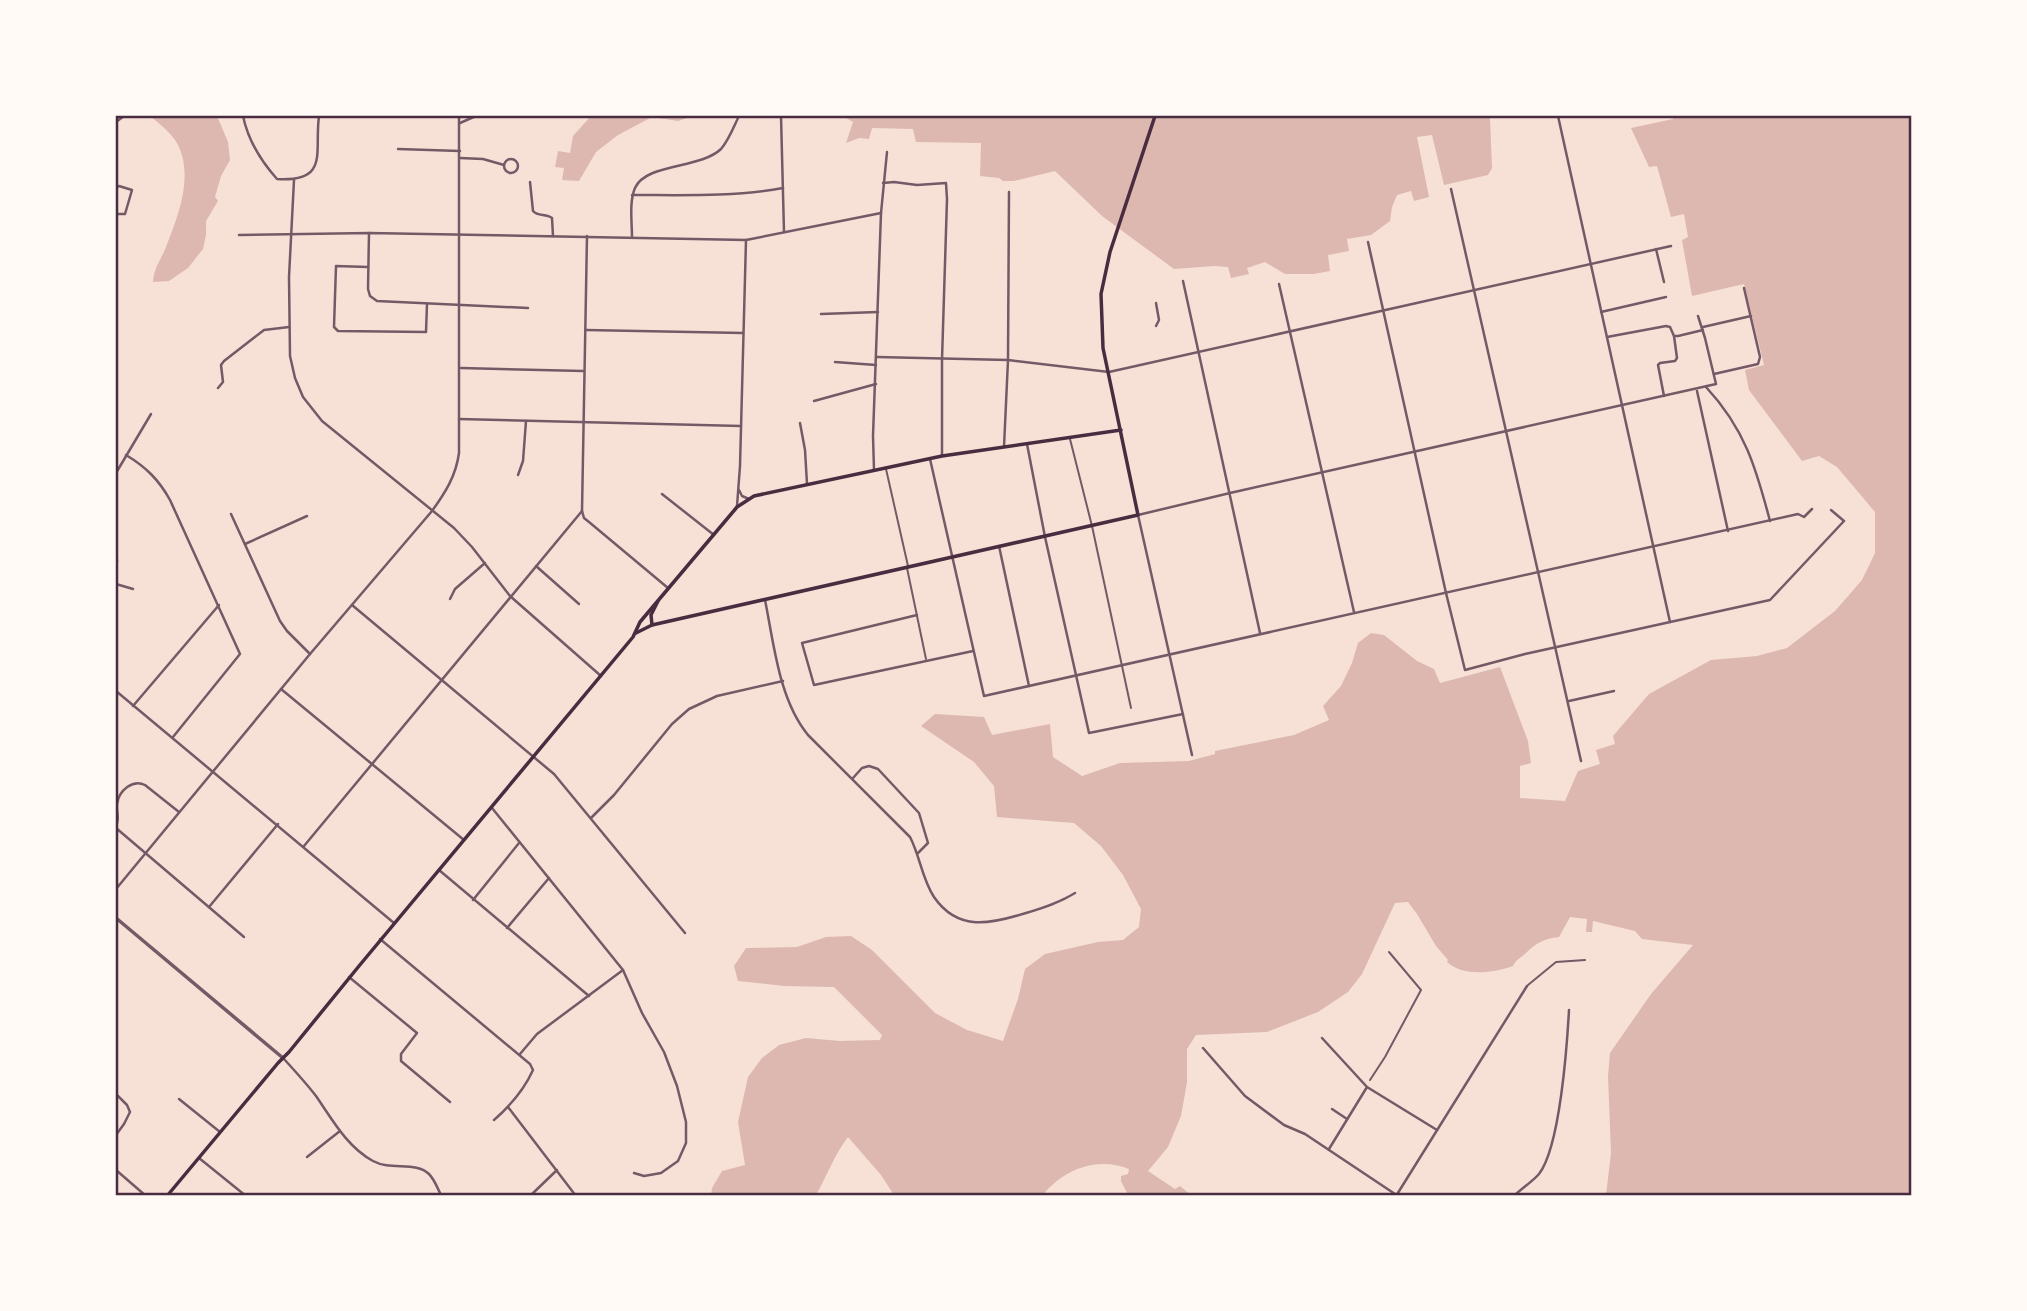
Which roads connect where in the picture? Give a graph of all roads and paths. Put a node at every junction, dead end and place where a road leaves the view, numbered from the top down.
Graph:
1 (124, 116) edge
2 (243, 116) edge
3 (319, 116) edge
4 (459, 116) edge
5 (476, 116) edge
6 (739, 116) edge
7 (781, 116) edge
8 (1155, 116) edge
9 (1559, 116) edge
10 (116, 122) edge
11 (460, 123) junction
12 (398, 149) dead end
13 (460, 151) junction
14 (887, 152) dead end
15 (460, 158) junction
16 (504, 165) junction
17 (294, 180) junction
18 (530, 182) dead end
19 (883, 183) junction
20 (116, 188) edge
21 (783, 188) junction
22 (1451, 189) dead end
23 (1009, 192) dead end
24 (632, 195) junction
25 (881, 213) junction
26 (116, 214) edge
27 (784, 232) junction
28 (290, 233) junction
29 (369, 233) junction
30 (239, 235) dead end
31 (459, 235) junction
32 (553, 236) junction
33 (587, 236) junction
34 (632, 237) junction
35 (746, 240) junction
36 (1368, 242) dead end
37 (1671, 246) dead end
38 (1656, 249) junction
39 (1591, 264) junction
40 (368, 267) junction
41 (1182, 281) dead end
42 (1664, 282) dead end
43 (1279, 285) dead end
44 (1744, 288) dead end
45 (1474, 290) junction
46 (1666, 297) dead end
47 (1156, 303) dead end
48 (427, 304) junction
49 (458, 304) junction
50 (528, 308) dead end
51 (1384, 311) junction
52 (878, 312) junction
53 (1601, 312) junction
54 (821, 314) dead end
55 (1698, 316) dead end
56 (1751, 316) junction
57 (1156, 326) dead end
58 (289, 327) junction
59 (1702, 329) junction
60 (585, 330) junction
61 (1290, 332) junction
62 (743, 333) junction
63 (1674, 336) junction
64 (1607, 337) junction
65 (1198, 353) junction
66 (877, 358) junction
67 (942, 359) junction
68 (1008, 360) junction
69 (835, 362) dead end
70 (876, 365) junction
71 (459, 368) junction
72 (583, 371) junction
73 (1109, 372) junction
74 (1714, 374) junction
75 (876, 384) junction
76 (1706, 387) junction
77 (218, 388) dead end
78 (1696, 389) junction
79 (1664, 396) junction
80 (814, 401) dead end
81 (1622, 405) junction
82 (151, 414) dead end
83 (458, 419) junction
84 (526, 421) junction
85 (582, 421) junction
86 (800, 423) dead end
87 (741, 426) junction
88 (1121, 430) junction
89 (1507, 432) junction
90 (1070, 438) junction
91 (1027, 444) junction
92 (1004, 447) junction
93 (1415, 452) junction
94 (126, 455) junction
95 (942, 456) junction
96 (930, 459) junction
97 (886, 467) junction
98 (874, 470) junction
99 (116, 473) edge
100 (1322, 473) junction
101 (518, 475) dead end
102 (807, 484) junction
103 (738, 486) junction
104 (1230, 493) junction
105 (662, 494) dead end
106 (749, 499) junction
107 (737, 507) junction
108 (1812, 509) dead end
109 (1831, 510) dead end
110 (432, 511) junction
111 (582, 511) junction
112 (231, 514) dead end
113 (1138, 515) junction
114 (307, 516) dead end
115 (1770, 521) junction
116 (1092, 526) junction
117 (1728, 531) junction
118 (714, 535) junction
119 (1045, 537) junction
120 (245, 544) junction
121 (999, 546) junction
122 (1654, 547) junction
123 (116, 549) edge
124 (952, 558) junction
125 (485, 563) junction
126 (536, 566) junction
127 (907, 567) junction
128 (116, 568) edge
129 (1538, 572) junction
130 (116, 584) edge
131 (668, 588) junction
132 (133, 589) dead end
133 (1446, 593) junction
134 (510, 596) junction
135 (450, 599) dead end
136 (658, 599) junction
137 (765, 600) junction
138 (219, 604) junction
139 (579, 604) dead end
140 (352, 605) junction
141 (1354, 613) junction
142 (917, 615) junction
143 (1670, 622) junction
144 (652, 625) junction
145 (1260, 634) junction
146 (633, 637) junction
147 (1555, 649) junction
148 (974, 651) junction
149 (310, 654) junction
150 (1170, 655) junction
151 (927, 661) junction
152 (1123, 666) junction
153 (601, 676) junction
154 (1077, 676) junction
155 (442, 681) junction
156 (783, 681) junction
157 (1029, 686) junction
158 (281, 689) junction
159 (116, 691) edge
160 (1614, 691) dead end
161 (1568, 701) junction
162 (134, 706) junction
163 (1131, 708) dead end
164 (1183, 715) junction
165 (173, 737) junction
166 (1192, 755) dead end
167 (533, 757) junction
168 (1581, 761) dead end
169 (373, 764) junction
170 (213, 771) junction
171 (853, 778) junction
172 (492, 808) junction
173 (179, 812) junction
174 (590, 819) junction
175 (278, 824) junction
176 (116, 827) edge
177 (464, 840) junction
178 (519, 843) junction
179 (304, 846) junction
180 (145, 853) junction
181 (918, 853) junction
182 (439, 870) junction
183 (549, 878) junction
184 (116, 889) edge
185 (1075, 892) dead end
186 (473, 900) junction
187 (209, 906) junction
188 (116, 918) edge
189 (394, 923) junction
190 (507, 928) junction
191 (685, 933) dead end
192 (244, 937) dead end
193 (380, 939) junction
194 (1389, 951) dead end
195 (1585, 960) dead end
196 (623, 970) junction
197 (349, 977) junction
198 (1527, 986) joint
199 (589, 996) junction
200 (1569, 1010) dead end
201 (1322, 1038) dead end
202 (1203, 1048) dead end
203 (520, 1055) junction
204 (283, 1058) junction
205 (1370, 1080) dead end
206 (1367, 1087) junction
207 (116, 1094) edge
208 (179, 1100) dead end
209 (450, 1102) dead end
210 (508, 1107) junction
211 (1332, 1109) dead end
212 (1347, 1119) junction
213 (494, 1120) dead end
214 (1437, 1130) junction
215 (340, 1131) junction
216 (220, 1132) junction
217 (116, 1135) edge
218 (1328, 1150) junction
219 (307, 1157) dead end
220 (199, 1158) junction
221 (116, 1170) edge
222 (557, 1170) junction
223 (634, 1173) dead end
224 (146, 1195) edge
225 (167, 1195) edge
226 (246, 1195) edge
227 (440, 1195) edge
228 (530, 1195) edge
229 (576, 1195) edge
230 (1397, 1195) edge
231 (1514, 1195) edge

1 - 10 street
2 - 17 street
3 - 17 street
4 - 11 street
5 - 11 street
6 - 24 street
7 - 21 street
8 - 73 main road
9 - 39 street
11 - 13 street
12 - 13 street
13 - 15 street
14 - 19 street
15 - 16 street
15 - 31 street
16 - 16 street
17 - 28 street
18 - 32 street
19 - 25 street
19 - 67 street
20 - 26 street
21 - 24 street
21 - 27 street
22 - 45 street
23 - 68 street
24 - 34 street
25 - 27 street
25 - 52 street
27 - 35 street
28 - 29 street
28 - 30 street
28 - 58 street
29 - 31 street
29 - 40 street
31 - 32 street
31 - 49 street
32 - 33 street
33 - 34 street
33 - 60 street
34 - 35 street
35 - 62 street
36 - 51 street
37 - 38 street
38 - 39 street
38 - 42 street
39 - 45 street
39 - 53 street
40 - 48 street
40 - 48 street
41 - 65 street
43 - 61 street
44 - 56 street
45 - 51 street
45 - 89 street
46 - 53 street
47 - 57 street
48 - 49 street
49 - 50 street
49 - 71 street
51 - 61 street
51 - 93 street
52 - 54 street
52 - 66 street
53 - 64 street
55 - 59 street
56 - 59 street
56 - 74 street
58 - 77 street
58 - 110 street
59 - 63 street
59 - 74 street
60 - 62 street
60 - 72 street
61 - 65 street
61 - 100 street
62 - 87 street
63 - 64 street
63 - 79 street
64 - 81 street
65 - 73 street
65 - 104 street
66 - 67 street
66 - 70 street
67 - 68 street
67 - 95 street
68 - 73 street
68 - 92 street
69 - 70 street
70 - 75 street
71 - 72 street
71 - 83 street
72 - 85 street
73 - 88 main road
74 - 76 street
75 - 80 street
75 - 98 street
76 - 78 street
76 - 115 street
78 - 79 street
78 - 117 street
79 - 81 street
81 - 89 street
81 - 122 street
82 - 94 street
83 - 84 street
83 - 110 street
84 - 85 street
84 - 101 street
85 - 87 street
85 - 111 street
86 - 102 street
87 - 103 street
88 - 90 main road
88 - 113 main road
89 - 93 street
89 - 129 street
90 - 91 main road
90 - 116 lane
91 - 92 main road
91 - 119 street
92 - 95 main road
93 - 100 street
93 - 133 street
94 - 99 street
94 - 138 street
95 - 96 main road
96 - 97 main road
96 - 124 street
97 - 98 main road
97 - 127 lane
98 - 102 main road
100 - 104 street
100 - 141 street
102 - 106 main road
103 - 106 street
103 - 107 street
104 - 113 street
104 - 145 street
105 - 118 street
106 - 107 main road
107 - 118 main road
108 - 115 street
109 - 143 street
110 - 125 street
110 - 140 street
111 - 126 street
111 - 131 street
112 - 120 street
113 - 116 main road
113 - 150 street
114 - 120 street
115 - 117 street
116 - 119 main road
116 - 152 lane
117 - 122 street
118 - 131 main road
119 - 121 main road
119 - 154 street
120 - 149 street
121 - 124 main road
121 - 157 street
122 - 129 street
122 - 143 street
123 - 128 street
124 - 127 main road
124 - 148 street
125 - 134 street
125 - 135 street
126 - 134 street
126 - 139 street
127 - 137 main road
127 - 142 lane
129 - 133 street
129 - 147 street
130 - 132 street
131 - 136 main road
133 - 141 street
133 - 147 street
134 - 153 street
134 - 155 street
136 - 144 main road
136 - 146 main road
137 - 144 main road
137 - 156 street
138 - 162 street
138 - 165 street
140 - 149 street
140 - 155 street
141 - 145 street
142 - 151 lane
142 - 151 street
143 - 147 street
144 - 146 main road
145 - 150 street
146 - 153 main road
147 - 161 street
148 - 151 street
148 - 157 street
149 - 158 street
150 - 152 street
150 - 164 street
152 - 154 street
152 - 163 lane
153 - 167 main road
154 - 157 street
154 - 164 street
155 - 167 street
155 - 169 street
156 - 171 street
156 - 174 street
158 - 169 street
158 - 170 street
159 - 162 street
160 - 161 street
161 - 168 street
162 - 165 street
164 - 166 street
165 - 170 street
167 - 172 main road
167 - 174 street
169 - 177 street
169 - 179 street
170 - 173 street
170 - 175 street
171 - 181 street
171 - 181 street
172 - 177 main road
172 - 178 street
173 - 176 street
173 - 180 street
174 - 191 street
175 - 179 street
175 - 187 street
176 - 180 street
177 - 182 main road
178 - 183 street
178 - 186 street
179 - 189 street
180 - 184 street
180 - 187 street
181 - 185 street
182 - 186 street
182 - 189 main road
183 - 190 street
183 - 196 street
186 - 190 street
187 - 192 street
188 - 204 street
189 - 193 main road
190 - 199 street
193 - 197 main road
193 - 203 street
194 - 205 lane
195 - 198 lane
196 - 199 street
196 - 223 street
197 - 204 main road
197 - 209 street
198 - 214 street
199 - 203 street
200 - 231 street
201 - 206 street
202 - 218 street
203 - 210 street
204 - 215 street
204 - 216 main road
206 - 212 street
206 - 214 street
207 - 217 street
208 - 216 street
210 - 213 street
210 - 222 street
211 - 212 street
212 - 218 street
214 - 230 street
215 - 219 street
215 - 227 street
216 - 220 main road
218 - 230 street
220 - 225 main road
220 - 226 street
221 - 224 street
222 - 228 street
222 - 229 street

